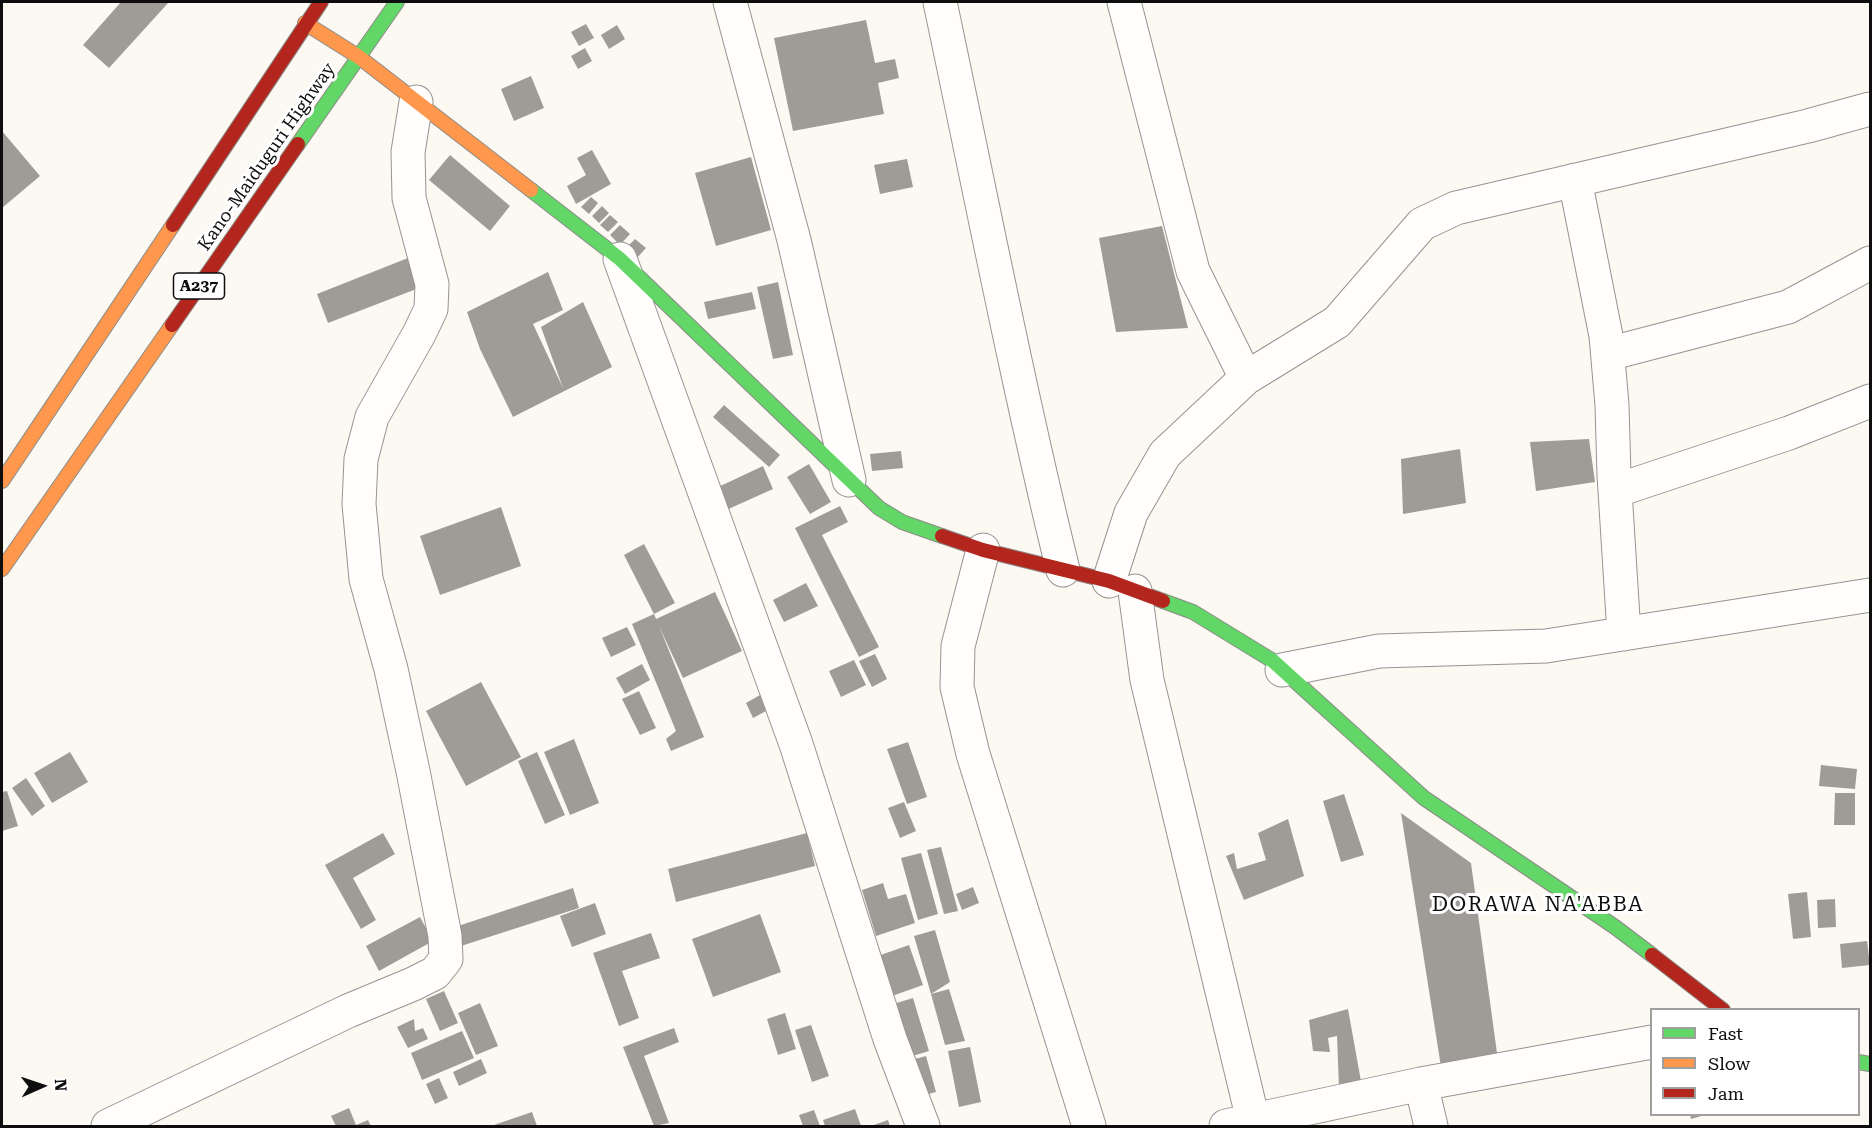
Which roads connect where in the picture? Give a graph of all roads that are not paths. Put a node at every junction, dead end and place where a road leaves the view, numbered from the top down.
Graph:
1 (321, 2) edge
2 (397, 2) edge
3 (730, 2) edge
4 (940, 2) edge
5 (1124, 2) edge
6 (305, 23) junction
7 (359, 57) junction
8 (416, 102) junction
9 (1870, 109) edge
10 (1575, 180) junction
11 (621, 259) junction
12 (1870, 263) edge
13 (1608, 354) junction
14 (1246, 378) junction
15 (1870, 401) edge
16 (3, 474) edge
17 (849, 480) junction
18 (1615, 491) junction
19 (983, 550) junction
20 (2, 569) edge
21 (1063, 570) junction
22 (1122, 586) junction
23 (1870, 595) edge
24 (1624, 634) junction
25 (1282, 670) junction
26 (1720, 1008) edge
27 (1650, 1042) edge
28 (1421, 1084) junction
29 (149, 1118) edge
30 (1240, 1123) edge
31 (108, 1126) edge
32 (923, 1126) edge
33 (1089, 1126) edge
34 (1431, 1126) edge

1 - 6 main road
2 - 7 main road, Kano-Maiduguri Highway / A237
3 - 17 street
4 - 21 street
5 - 14 street
6 - 7 main road
6 - 16 main road
7 - 8 main road
7 - 20 main road, Kano-Maiduguri Highway / A237
8 - 11 main road
8 - 29 street
9 - 10 street
10 - 13 street
10 - 14 street
11 - 17 main road
11 - 32 street
12 - 13 street
13 - 18 street
14 - 22 street
15 - 18 street
17 - 19 main road
18 - 24 street
19 - 21 main road
19 - 33 street
21 - 22 main road
22 - 25 main road
22 - 30 street
23 - 24 street
24 - 25 street
25 - 26 main road
27 - 28 street
28 - 30 street
28 - 34 street
29 - 31 street

